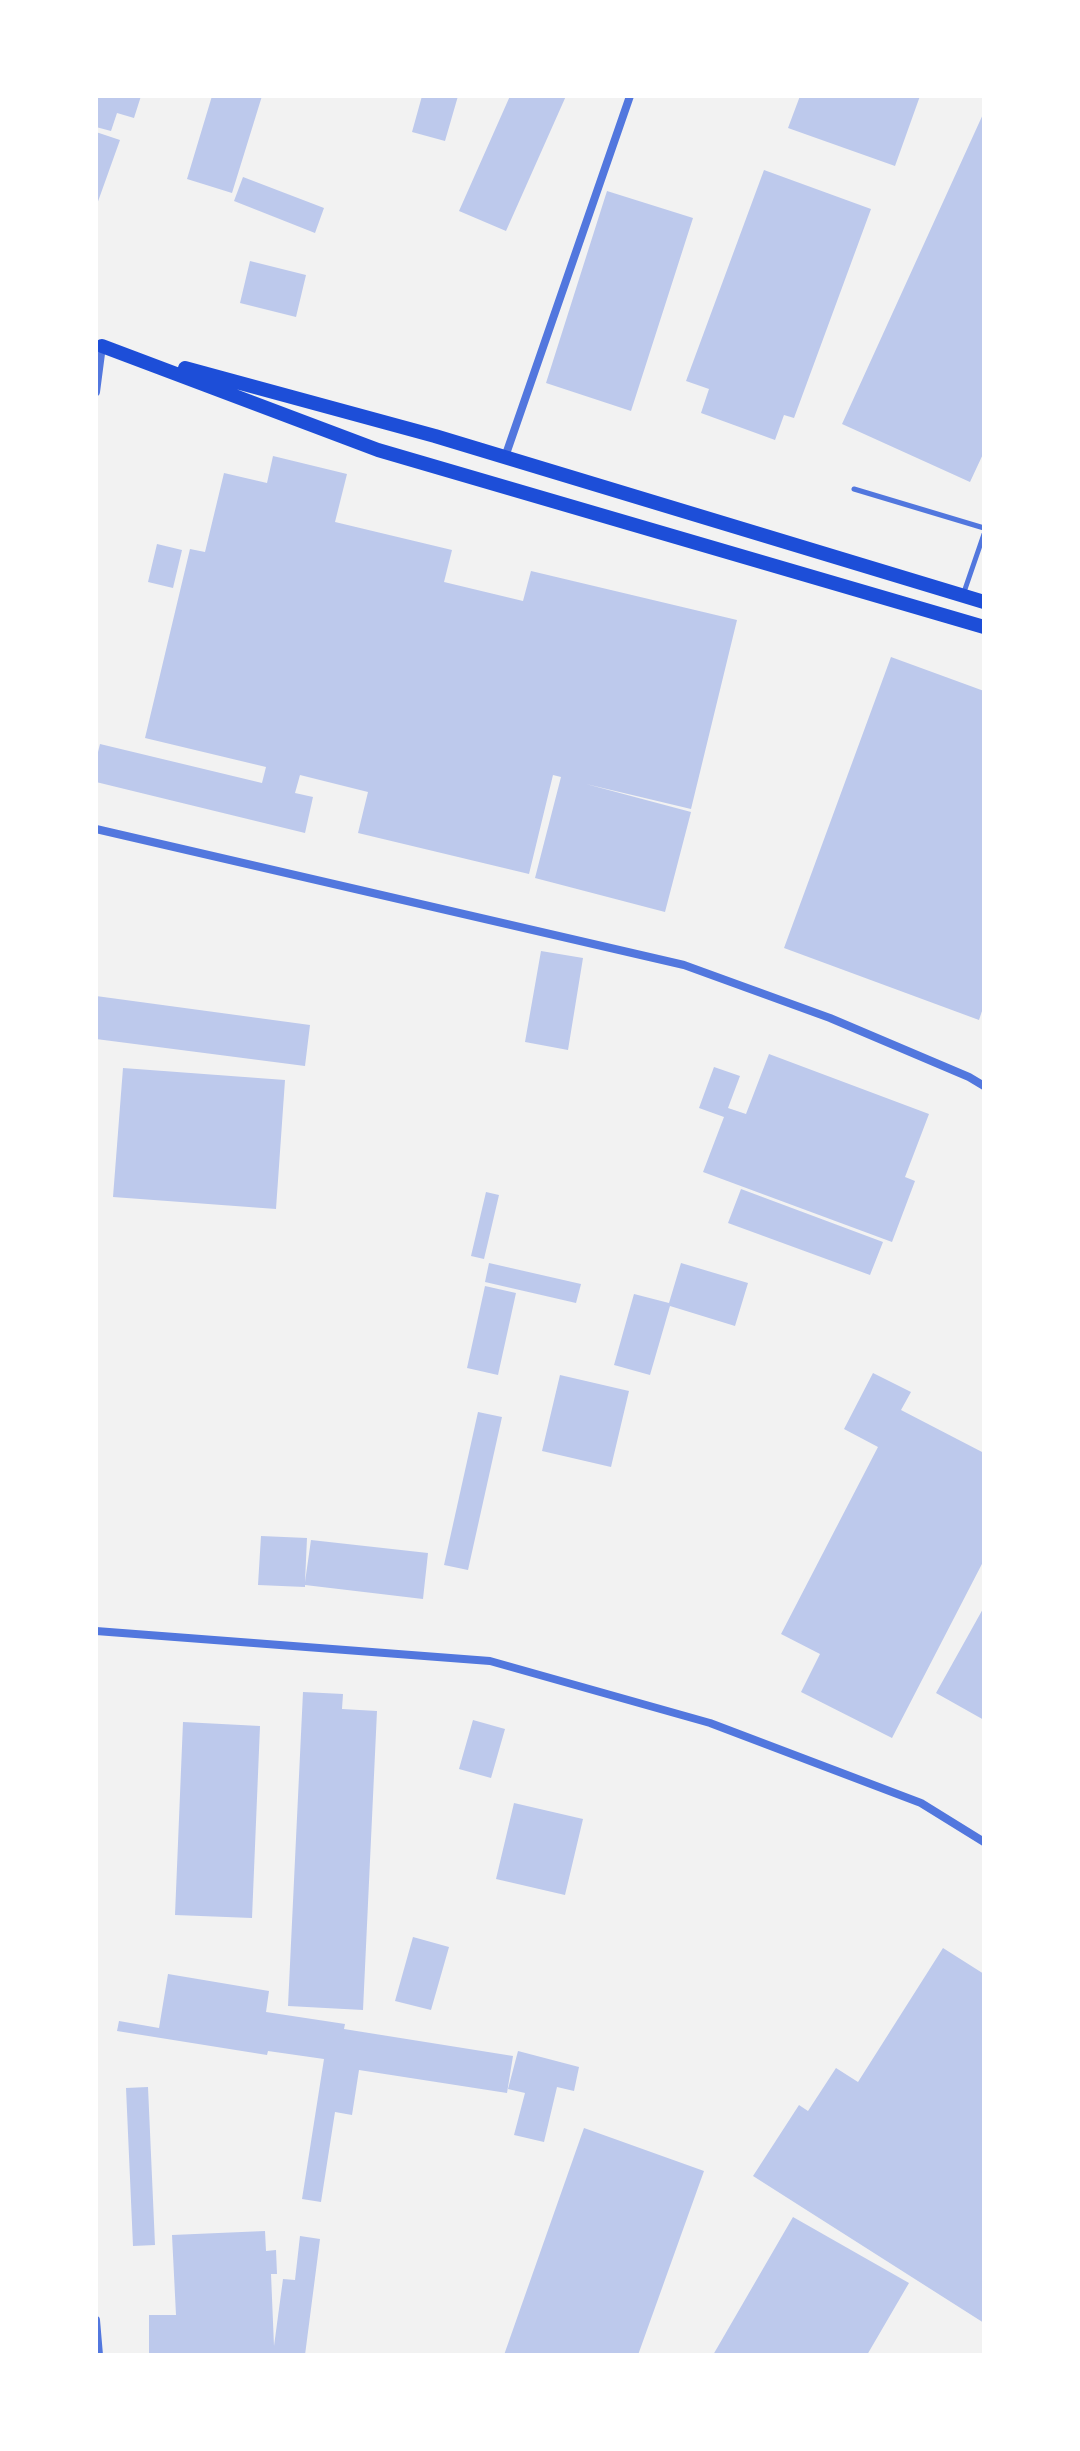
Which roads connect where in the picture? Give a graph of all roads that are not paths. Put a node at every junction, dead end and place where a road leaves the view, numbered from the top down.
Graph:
1 (630, 96) edge
2 (99, 345) edge
3 (96, 392) edge
4 (505, 457) junction
5 (854, 489) dead end
6 (984, 531) edge
7 (962, 596) junction
8 (984, 602) edge
9 (984, 627) edge
10 (96, 829) edge
11 (984, 1086) edge
12 (96, 1631) edge
13 (984, 1842) edge
14 (96, 2320) edge
15 (99, 2355) edge

1 - 4 street
2 - 3 street
2 - 4 main road
2 - 9 main road
4 - 7 main road
5 - 6 lane
6 - 7 lane
7 - 8 main road
10 - 11 street
12 - 13 street
14 - 15 street

